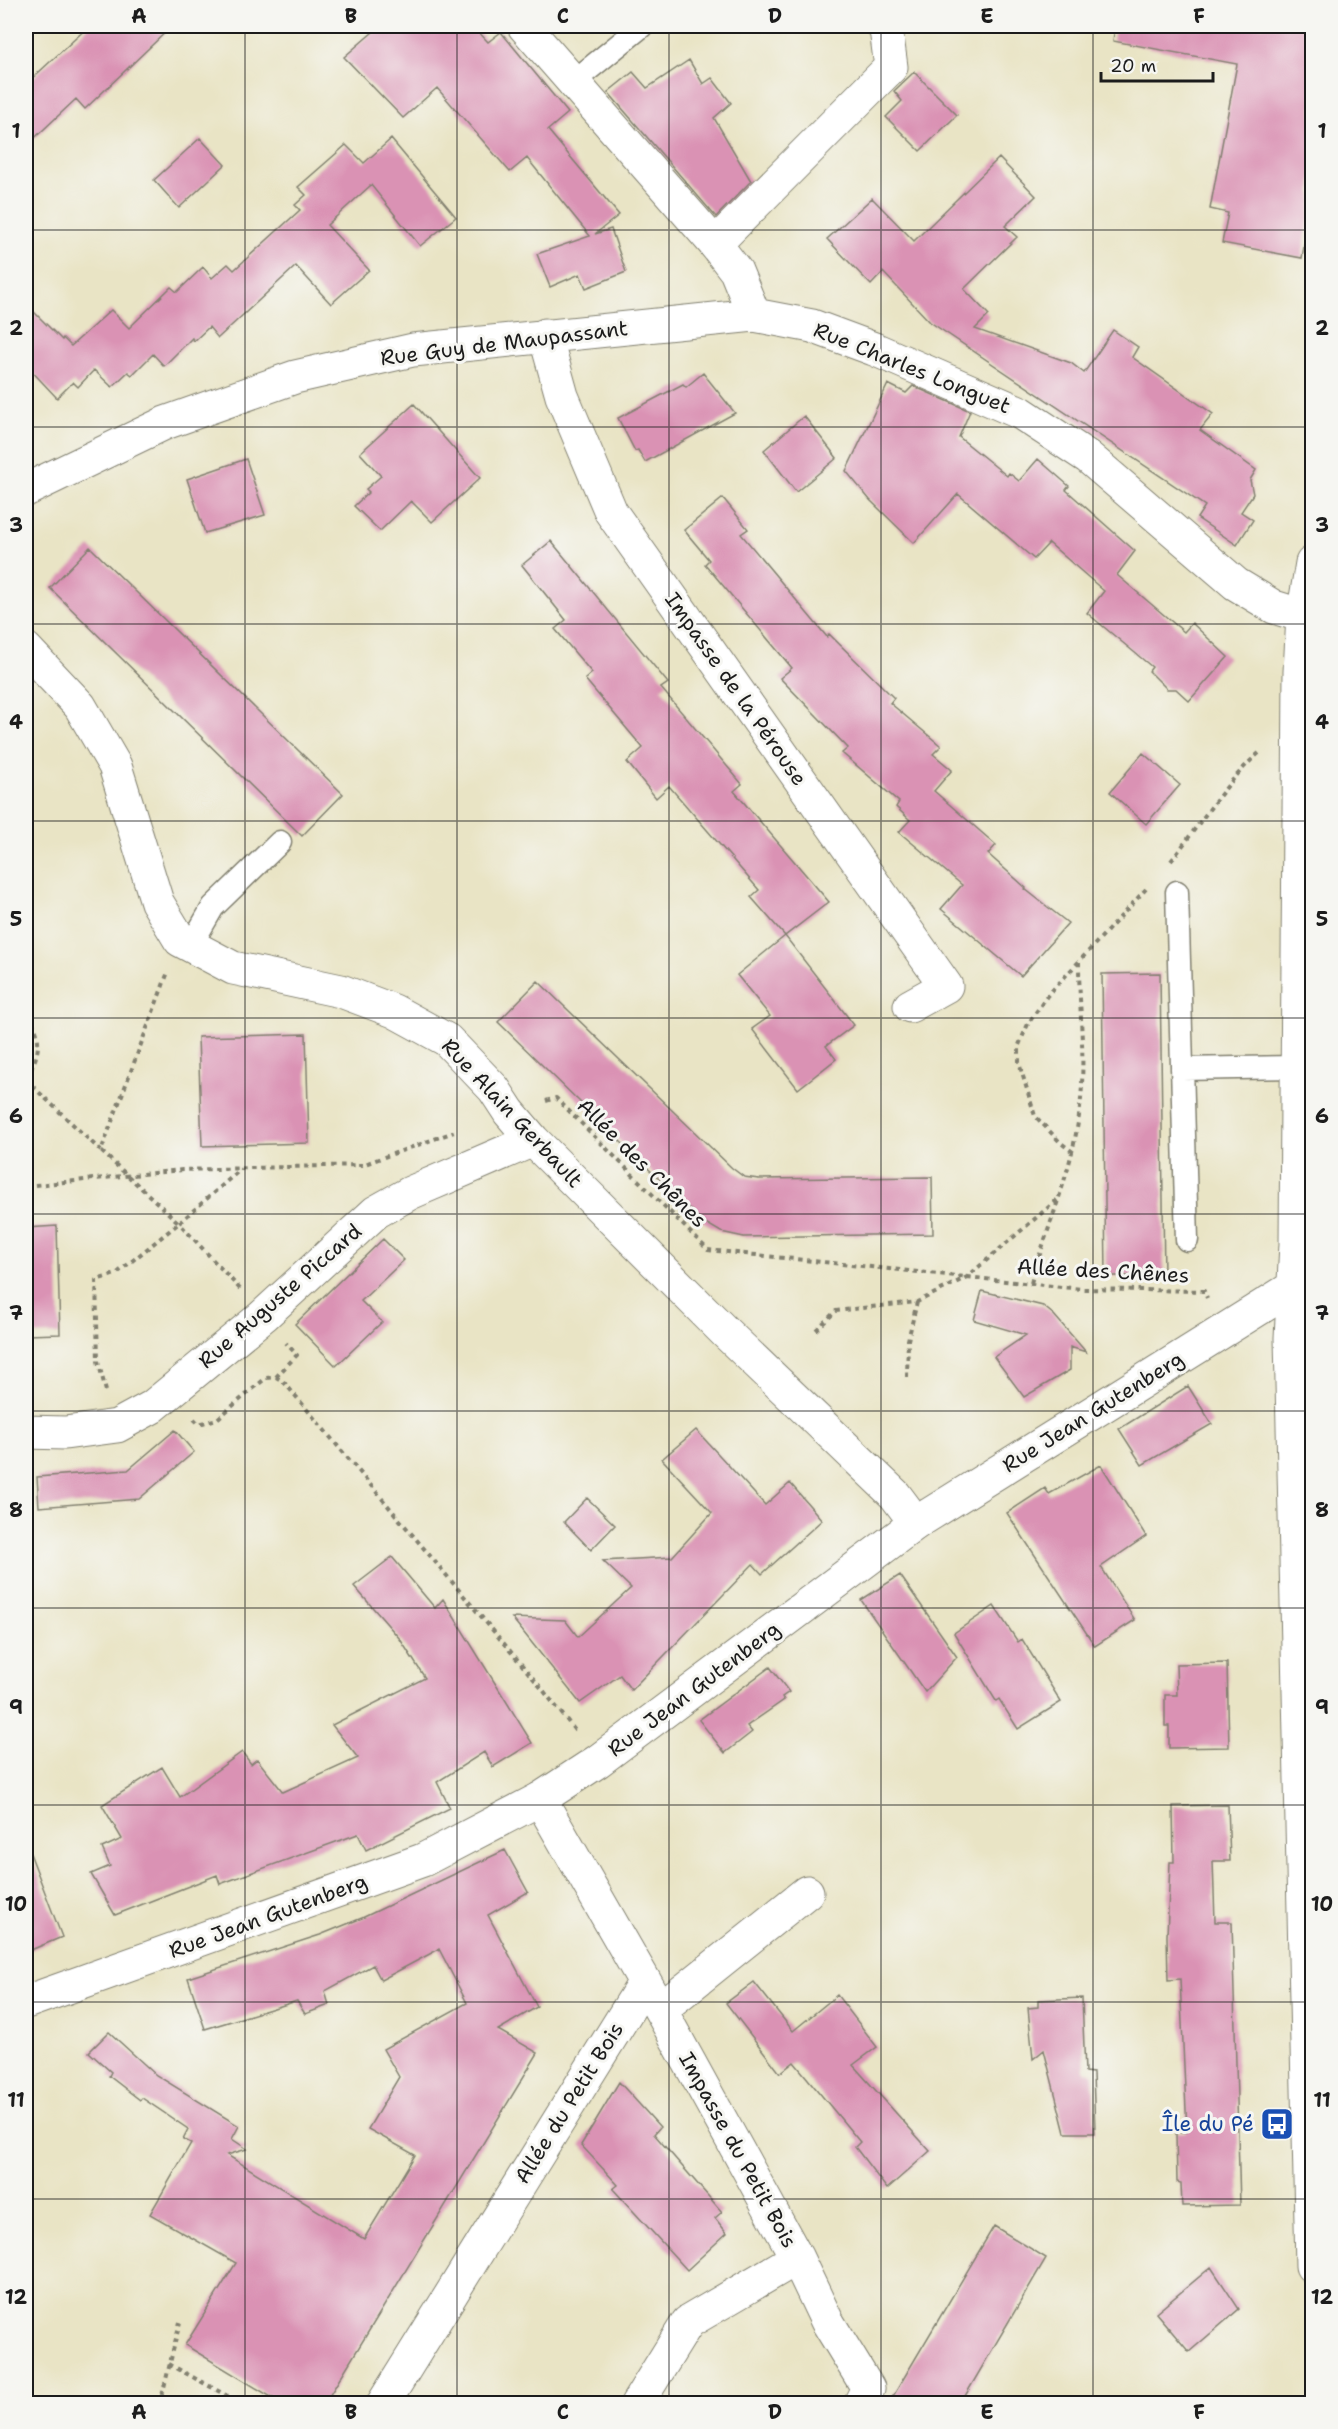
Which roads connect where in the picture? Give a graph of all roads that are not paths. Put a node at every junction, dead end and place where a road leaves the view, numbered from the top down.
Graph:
1 (524, 26) edge
2 (642, 26) edge
3 (883, 26) edge
4 (573, 82) junction
5 (715, 244) junction
6 (754, 315) junction
7 (546, 335) junction
8 (26, 490) edge
9 (1312, 563) edge
10 (1303, 616) junction
11 (26, 649) edge
12 (1306, 675) edge
13 (280, 842) dead end
14 (1177, 892) dead end
15 (185, 942) junction
16 (910, 1006) dead end
17 (1298, 1067) junction
18 (1182, 1069) junction
19 (533, 1140) junction
20 (1187, 1240) dead end
21 (1304, 1283) edge
22 (26, 1432) edge
23 (916, 1522) junction
24 (540, 1799) junction
25 (807, 1892) dead end
26 (645, 1982) junction
27 (26, 2002) edge
28 (661, 2009) junction
29 (797, 2258) junction
30 (1312, 2266) edge
31 (383, 2403) edge
32 (637, 2403) edge
33 (860, 2403) edge

1 - 4 street
2 - 4 lane
3 - 5 street
4 - 5 street
5 - 6 street
6 - 7 street, Rue Guy de Maupassant
6 - 10 street, Rue Charles Longuet
7 - 8 street, Rue Guy de Maupassant
7 - 16 street, Impasse de la Pérouse
9 - 10 street
10 - 12 street
11 - 15 street
12 - 17 street
13 - 15 lane
14 - 18 lane
15 - 19 street, Rue Alain Gerbault
17 - 18 lane
17 - 21 street
18 - 20 lane
19 - 22 street, Rue Auguste Piccard
19 - 23 street, Rue Alain Gerbault
21 - 23 street, Rue Jean Gutenberg
21 - 30 street
23 - 24 street, Rue Jean Gutenberg
24 - 26 street
24 - 27 street, Rue Jean Gutenberg
25 - 28 street
26 - 28 street, Impasse du Petit Bois
26 - 31 street, Allée du Petit Bois
28 - 29 street, Impasse du Petit Bois
29 - 32 street
29 - 33 street, Impasse du Petit Bois

